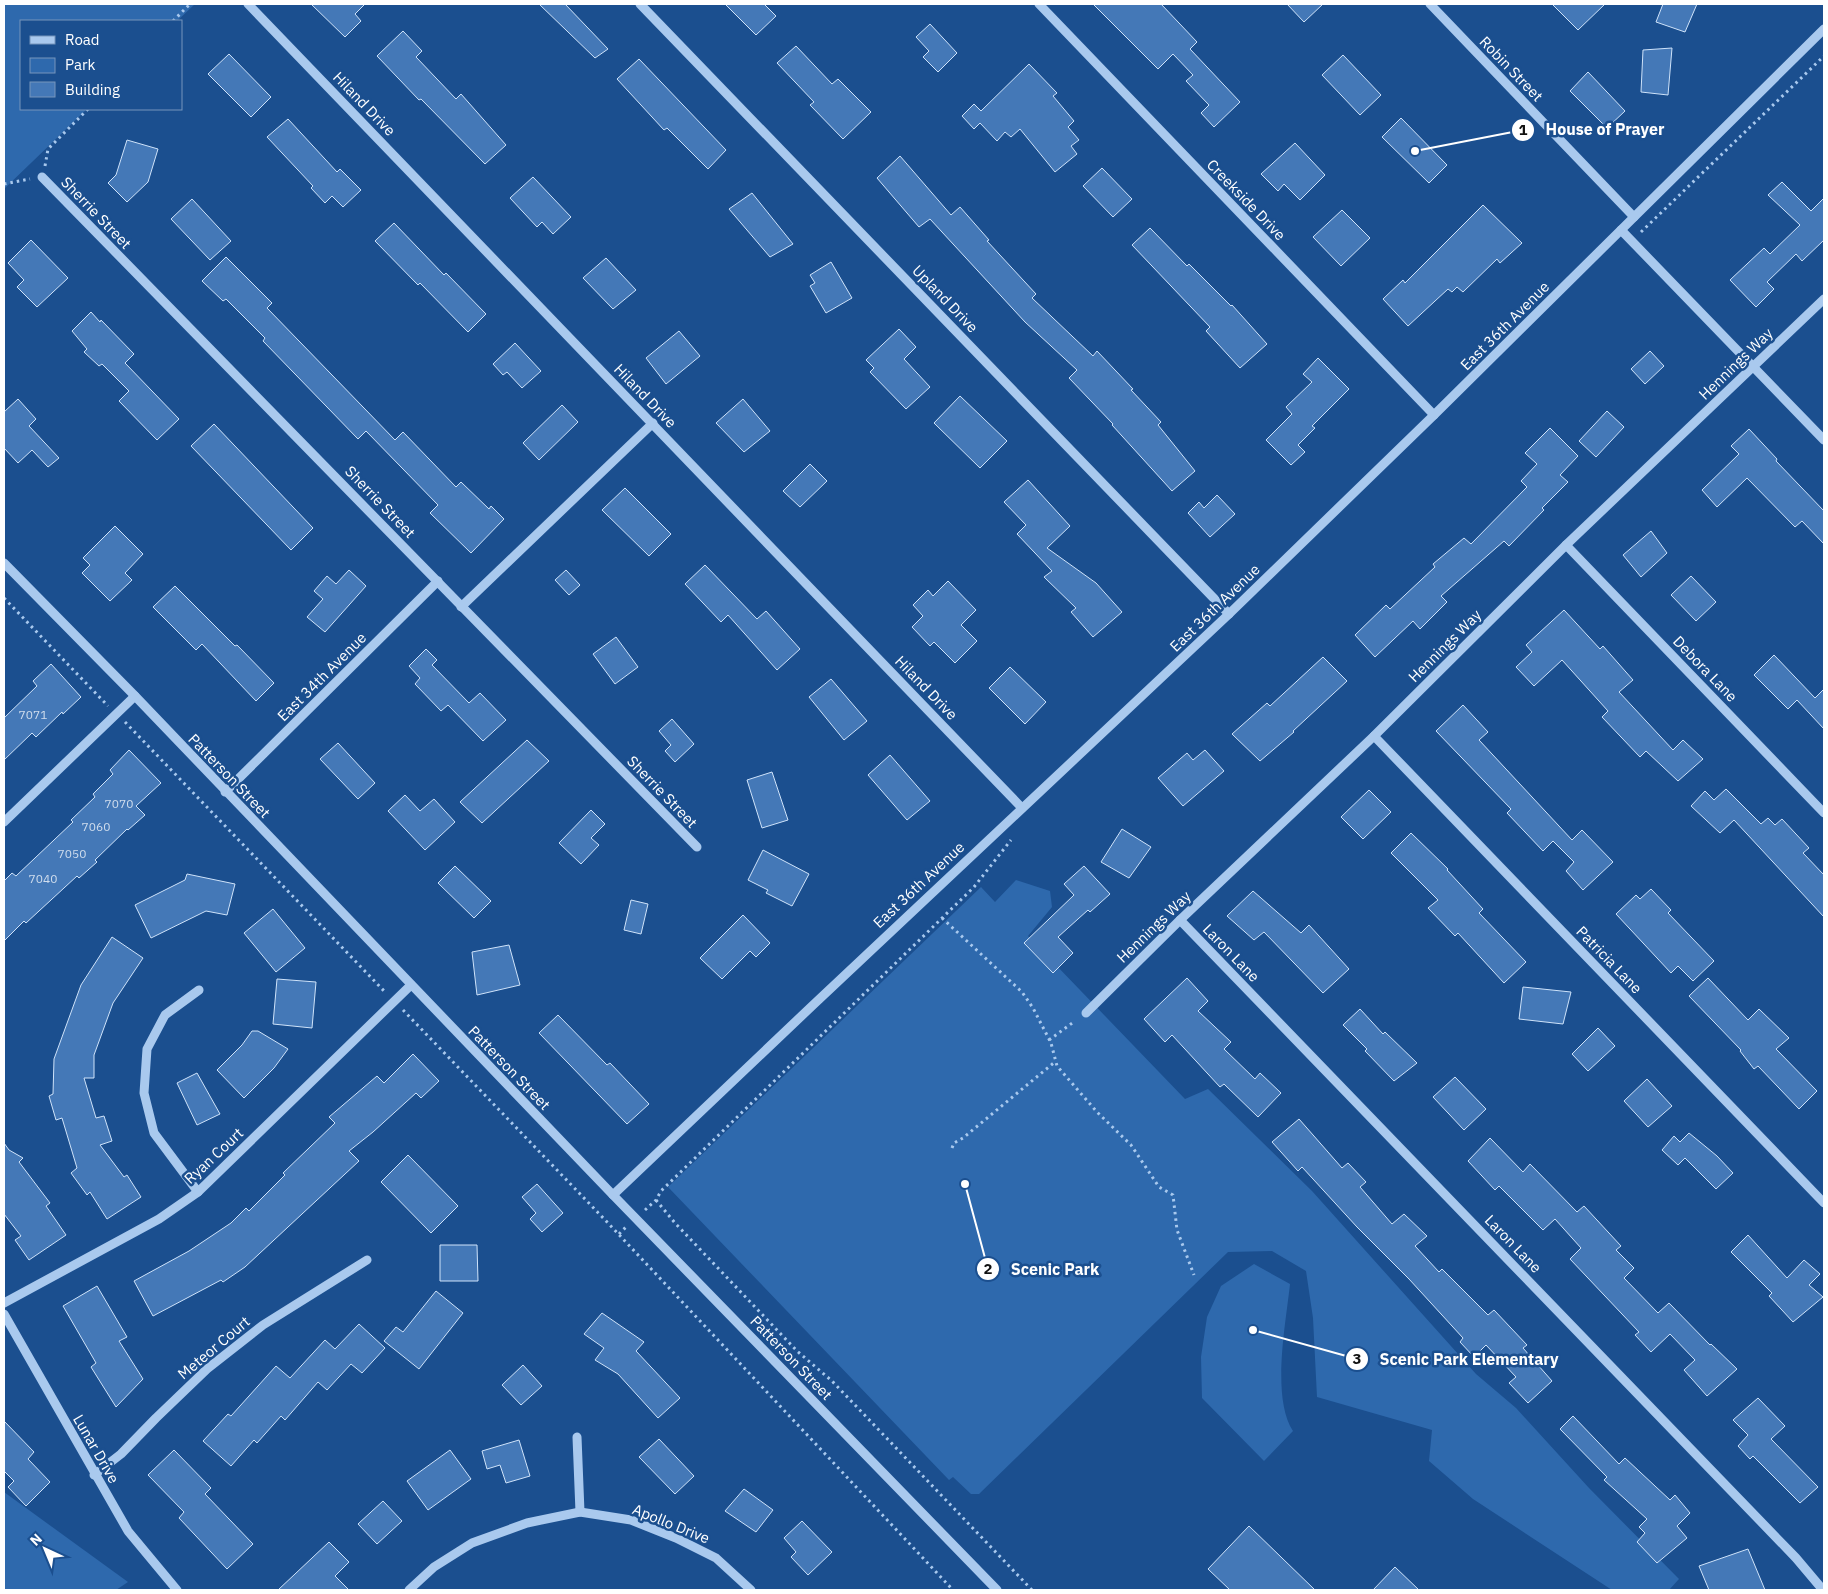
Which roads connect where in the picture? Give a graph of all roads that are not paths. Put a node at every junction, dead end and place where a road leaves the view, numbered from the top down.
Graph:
1 (248, 4) edge
2 (640, 4) edge
3 (1039, 4) edge
4 (1430, 4) edge
5 (1824, 29) edge
6 (42, 177) road end
7 (1634, 217) junction
8 (1621, 230) junction
9 (1824, 299) edge
10 (1754, 366) junction
11 (1434, 415) junction
12 (653, 423) junction
13 (1824, 440) edge
14 (1566, 545) junction
15 (4, 563) edge
16 (438, 581) junction
17 (461, 607) junction
18 (1229, 614) junction
19 (135, 696) junction
20 (1374, 736) junction
21 (225, 792) junction
22 (1022, 808) junction
23 (1824, 813) edge
24 (4, 822) edge
25 (697, 847) dead end
26 (1180, 920) junction
27 (411, 985) junction
28 (199, 990) dead end
29 (1086, 1014) road end
30 (198, 1192) junction
31 (613, 1195) junction
32 (1824, 1203) edge
33 (367, 1260) dead end
34 (4, 1303) edge
35 (4, 1314) edge
36 (577, 1437) dead end
37 (94, 1475) junction
38 (580, 1512) junction
39 (177, 1590) edge
40 (408, 1590) edge
41 (751, 1590) edge
42 (997, 1590) edge
43 (1822, 1590) edge

1 - 12 street, Hiland Drive
2 - 18 street, Upland Drive
3 - 11 street, Creekside Drive
4 - 7 street, Robin Street
5 - 7 street, East 36th Avenue
6 - 16 street, Sherrie Street
7 - 8 street, East 36th Avenue
8 - 10 street
8 - 11 street, East 36th Avenue
9 - 10 street, Hennings Way
10 - 13 street
10 - 14 street, Hennings Way
11 - 18 street, East 36th Avenue
12 - 17 street
12 - 22 street, Hiland Drive
14 - 20 street, Hennings Way
14 - 23 street, Debora Lane
15 - 19 street, Patterson Street
16 - 17 street, Sherrie Street
16 - 21 street, East 34th Avenue
17 - 25 street, Sherrie Street
18 - 22 street, East 36th Avenue
19 - 21 street, Patterson Street
19 - 24 street
20 - 26 street, Hennings Way
20 - 32 street, Patricia Lane
21 - 27 street, Patterson Street
22 - 31 street, East 36th Avenue
26 - 29 street, Hennings Way
26 - 43 street, Laron Lane
27 - 30 street, Ryan Court
27 - 31 street, Patterson Street
28 - 30 street
30 - 34 street, Ryan Court
31 - 42 street, Patterson Street
33 - 37 street, Meteor Court
35 - 37 street, Lunar Drive
36 - 38 street
37 - 39 street, Lunar Drive
38 - 40 street, Apollo Drive
38 - 41 street, Apollo Drive

